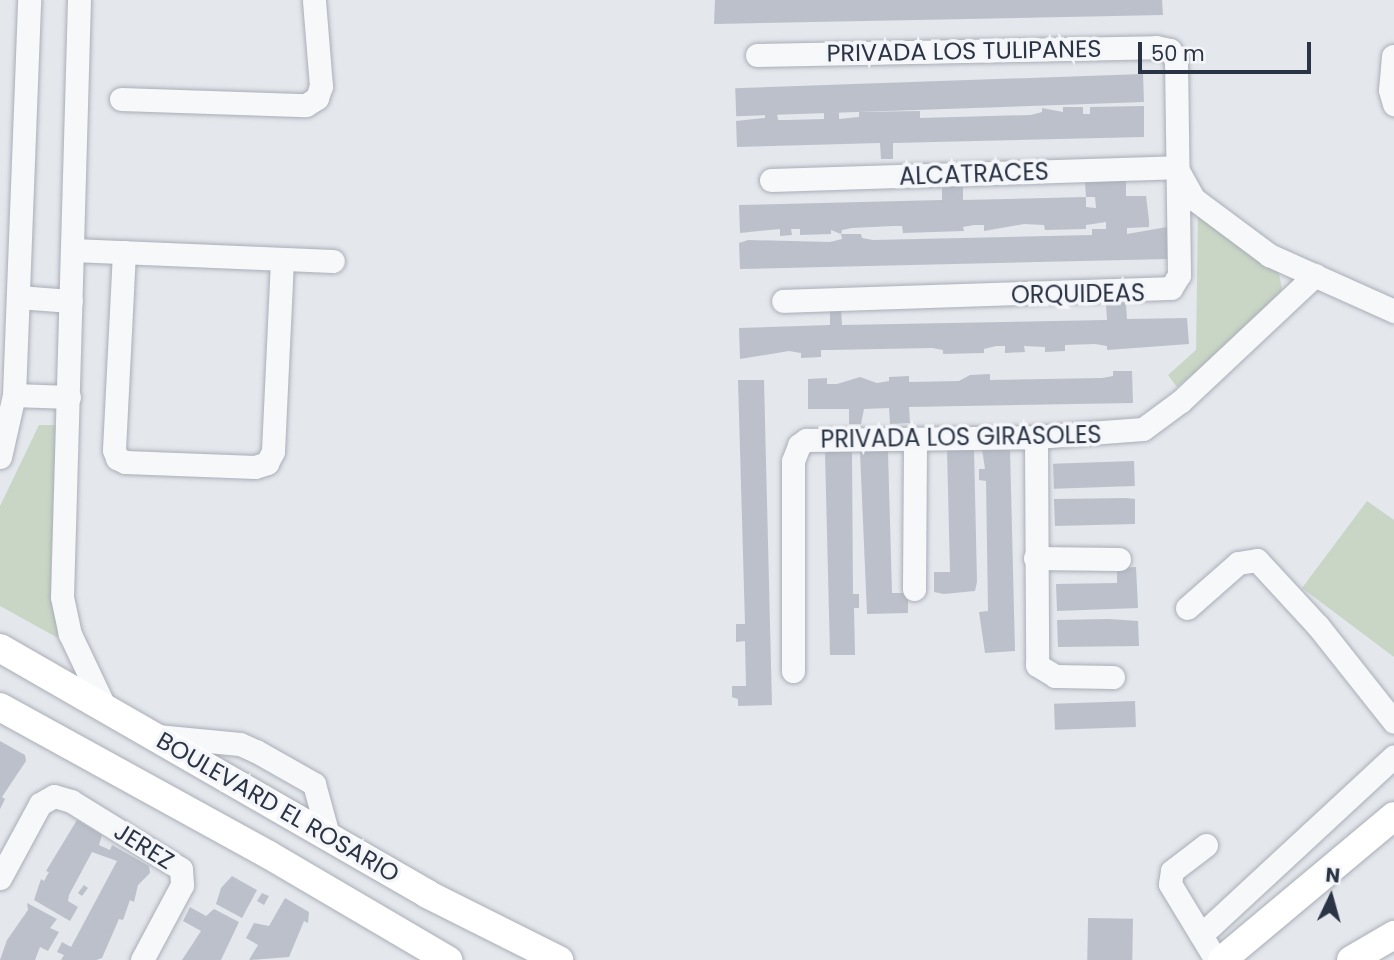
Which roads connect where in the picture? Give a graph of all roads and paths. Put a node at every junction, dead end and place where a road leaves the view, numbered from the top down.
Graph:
1 (29, 0) edge
2 (79, 0) edge
3 (314, 0) edge
4 (1170, 50) joint
5 (757, 55) dead end
6 (1393, 56) edge
7 (121, 99) dead end
8 (1394, 104) edge
9 (1176, 167) junction
10 (771, 180) dead end
11 (72, 250) junction
12 (124, 252) junction
13 (282, 259) junction
14 (333, 261) dead end
15 (1315, 275) junction
16 (18, 297) junction
17 (71, 301) junction
18 (783, 301) dead end
19 (1394, 311) edge
20 (14, 395) junction
21 (69, 397) junction
22 (1036, 437) junction
23 (915, 439) junction
24 (0, 457) edge
25 (1035, 558) junction
26 (1119, 559) dead end
27 (914, 589) dead end
28 (1187, 608) dead end
29 (0, 648) edge
30 (793, 671) dead end
31 (1112, 677) dead end
32 (0, 707) edge
33 (104, 708) junction
34 (1394, 722) edge
35 (155, 736) junction
36 (1394, 756) edge
37 (1394, 816) edge
38 (328, 835) junction
39 (1394, 836) edge
40 (1206, 845) dead end
41 (1328, 872) junction
42 (0, 878) edge
43 (1201, 935) junction
44 (1394, 935) edge
45 (142, 960) edge
46 (449, 960) edge
47 (559, 960) edge
48 (1216, 960) edge
49 (1222, 960) edge
50 (1351, 960) edge

1 - 16 street
2 - 11 street
3 - 7 street
4 - 5 street, PRIVADA LOS TULIPANES
4 - 9 street, ORQUIDEAS
6 - 8 street
9 - 10 street, ALCATRACES
9 - 15 street
9 - 18 street, ORQUIDEAS
11 - 12 street
11 - 17 street
12 - 13 street
12 - 13 street
13 - 14 street
15 - 19 street
15 - 22 street, PRIVADA LOS GIRASOLES
16 - 17 street
16 - 20 street
17 - 21 street
20 - 21 street
20 - 24 street
21 - 33 street
22 - 23 street, PRIVADA LOS GIRASOLES
22 - 25 street
23 - 27 street
23 - 30 street, PRIVADA LOS GIRASOLES
25 - 26 street
25 - 31 street
28 - 34 street
29 - 33 main road, BOULEVARD EL ROSARIO
32 - 46 main road, BOULEVARD EL ROSARIO
33 - 35 main road, BOULEVARD EL ROSARIO
35 - 38 main road, BOULEVARD EL ROSARIO
35 - 38 street
36 - 43 street
37 - 41 main road
38 - 47 main road, BOULEVARD EL ROSARIO
39 - 41 main road
40 - 43 street
41 - 49 main road
42 - 45 street, JEREZ
43 - 48 street
44 - 50 main road

